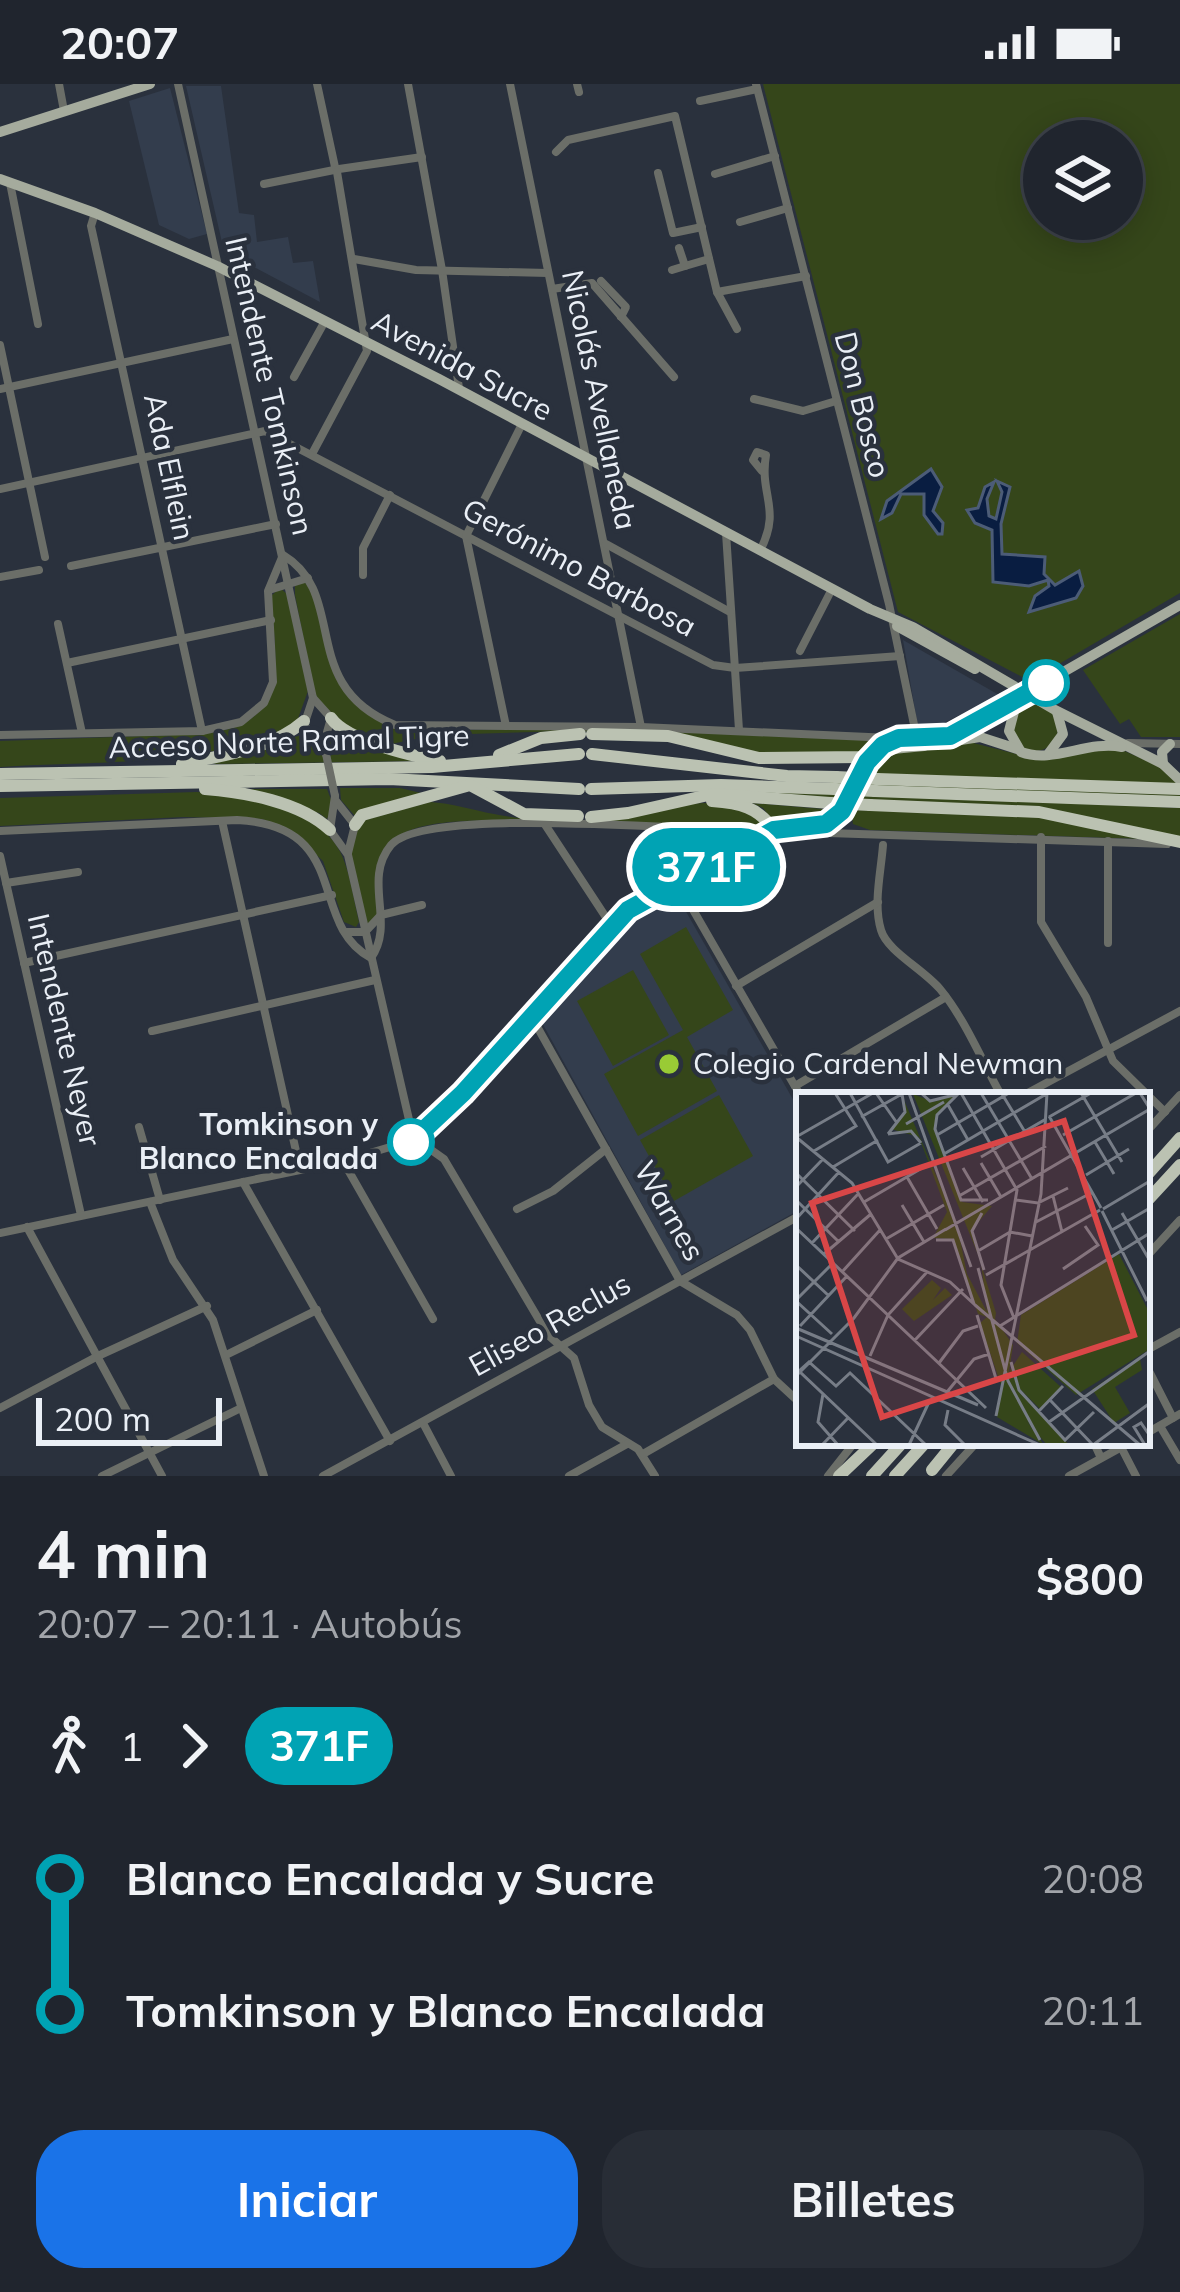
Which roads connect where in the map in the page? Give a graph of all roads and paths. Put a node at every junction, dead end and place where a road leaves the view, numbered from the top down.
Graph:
1 (59, 84) edge
2 (150, 84) edge
3 (178, 84) edge
4 (317, 84) edge
5 (408, 84) edge
6 (510, 84) edge
7 (757, 87) edge
8 (700, 101) dead end
9 (64, 111) junction
10 (0, 132) edge
11 (556, 152) dead end
12 (775, 156) junction
13 (422, 157) junction
14 (336, 170) junction
15 (658, 172) dead end
16 (716, 174) dead end
17 (5, 181) edge
18 (264, 184) dead end
19 (788, 208) junction
20 (94, 213) junction
21 (740, 222) dead end
22 (702, 227) junction
23 (679, 248) dead end
24 (354, 259) junction
25 (710, 259) junction
26 (217, 266) junction
27 (685, 266) junction
28 (442, 270) junction
29 (673, 270) dead end
30 (548, 273) junction
31 (806, 276) junction
32 (601, 281) dead end
33 (552, 289) junction
34 (717, 292) junction
35 (622, 317) junction
36 (326, 320) junction
37 (38, 324) dead end
38 (737, 329) dead end
39 (234, 339) junction
40 (367, 342) junction
41 (0, 345) edge
42 (122, 363) junction
43 (674, 376) dead end
44 (294, 377) dead end
45 (5, 388) edge
46 (459, 390) junction
47 (754, 399) dead end
48 (836, 401) junction
49 (522, 424) junction
50 (255, 432) junction
51 (312, 454) junction
52 (141, 456) junction
53 (585, 458) junction
54 (762, 471) dead end
55 (32, 482) junction
56 (0, 489) edge
57 (389, 495) junction
58 (276, 524) junction
59 (726, 532) junction
60 (466, 536) junction
61 (605, 543) junction
62 (162, 545) junction
63 (760, 551) junction
64 (283, 555) junction
65 (45, 556) dead end
66 (70, 566) dead end
67 (39, 570) dead end
68 (363, 575) dead end
69 (0, 577) edge
70 (308, 578) junction
71 (288, 582) junction
72 (832, 589) junction
73 (268, 591) junction
74 (1180, 605) edge
75 (731, 612) junction
76 (620, 616) junction
77 (891, 619) junction
78 (271, 620) junction
79 (58, 624) dead end
80 (182, 639) junction
81 (800, 651) dead end
82 (900, 656) junction
83 (67, 663) junction
84 (735, 668) junction
85 (314, 698) junction
86 (1020, 701) junction
87 (1050, 707) junction
88 (328, 715) junction
89 (306, 718) junction
90 (506, 726) junction
91 (640, 727) junction
92 (739, 730) junction
93 (202, 731) junction
94 (82, 733) junction
95 (0, 735) edge
96 (899, 738) junction
97 (917, 739) junction
98 (1117, 741) junction
99 (1175, 744) edge
100 (1017, 748) junction
101 (877, 749) joint
102 (326, 752) junction
103 (1136, 752) junction
104 (1046, 755) junction
105 (487, 760) junction
106 (466, 764) junction
107 (1163, 764) junction
108 (155, 770) junction
109 (0, 774) edge
110 (868, 779) junction
111 (132, 783) junction
112 (470, 785) junction
113 (0, 786) edge
114 (1178, 792) edge
115 (336, 798) junction
116 (681, 801) junction
117 (837, 801) junction
118 (222, 820) junction
119 (544, 823) junction
120 (352, 830) junction
121 (743, 830) junction
122 (774, 830) junction
123 (0, 831) edge
124 (826, 833) junction
125 (334, 834) junction
126 (663, 834) dead end
127 (856, 834) junction
128 (1041, 837) junction
129 (1108, 841) junction
130 (1180, 843) edge
131 (749, 844) junction
132 (883, 845) dead end
133 (348, 855) junction
134 (0, 856) edge
135 (78, 872) dead end
136 (677, 882) junction
137 (6, 883) junction
138 (332, 895) junction
139 (878, 902) junction
140 (422, 905) dead end
141 (244, 915) junction
142 (381, 915) junction
143 (611, 925) junction
144 (344, 932) junction
145 (365, 932) junction
146 (1108, 943) dead end
147 (370, 958) junction
148 (24, 963) junction
149 (375, 980) junction
150 (736, 986) junction
151 (946, 997) junction
152 (263, 1008) junction
153 (1180, 1011) edge
154 (530, 1014) junction
155 (152, 1031) dead end
156 (1109, 1050) junction
157 (798, 1091) edge
158 (999, 1092) edge
159 (1030, 1092) edge
160 (1144, 1092) edge
161 (1180, 1095) edge
162 (1150, 1098) edge
163 (1165, 1112) junction
164 (139, 1127) dead end
165 (428, 1128) junction
166 (1150, 1128) edge
167 (1180, 1138) edge
168 (417, 1139) junction
169 (606, 1149) junction
170 (444, 1159) junction
171 (343, 1161) junction
172 (1180, 1166) edge
173 (300, 1169) junction
174 (1150, 1170) edge
175 (243, 1182) junction
176 (1150, 1199) edge
177 (155, 1201) junction
178 (517, 1208) dead end
179 (81, 1215) junction
180 (796, 1218) edge
181 (1180, 1220) edge
182 (27, 1227) junction
183 (0, 1233) edge
184 (1150, 1253) edge
185 (680, 1281) junction
186 (207, 1306) junction
187 (316, 1310) junction
188 (433, 1319) dead end
189 (1180, 1332) edge
190 (562, 1345) junction
191 (1150, 1348) edge
192 (226, 1355) junction
193 (98, 1356) junction
194 (1150, 1372) edge
195 (774, 1379) junction
196 (796, 1399) edge
197 (0, 1408) edge
198 (239, 1409) junction
199 (1177, 1416) edge
200 (423, 1423) junction
201 (1160, 1426) junction
202 (1150, 1431) edge
203 (390, 1441) junction
204 (627, 1444) junction
205 (852, 1446) edge
206 (871, 1446) edge
207 (899, 1446) edge
208 (923, 1446) edge
209 (952, 1446) edge
210 (973, 1446) edge
211 (1095, 1446) edge
212 (1123, 1446) edge
213 (1125, 1446) edge
214 (147, 1451) junction
215 (643, 1454) junction
216 (1101, 1458) junction
217 (1180, 1460) edge
218 (932, 1470) dead end
219 (328, 1475) edge
220 (102, 1476) edge
221 (162, 1476) edge
222 (264, 1476) edge
223 (452, 1476) edge
224 (569, 1476) edge
225 (655, 1476) edge
226 (828, 1476) edge
227 (839, 1476) edge
228 (872, 1476) edge
229 (895, 1476) edge
230 (946, 1476) edge
231 (1069, 1476) edge
232 (1136, 1476) edge

1 - 9 street
2 - 9 main road
3 - 26 street, Intendente Tomkinson
4 - 14 street
5 - 13 street
6 - 30 street, Nicolás Avellaneda
7 - 8 street
7 - 12 street, Don Bosco
9 - 10 main road
11 - 22 street
12 - 16 street
12 - 19 street, Don Bosco
13 - 14 street
13 - 28 street
14 - 18 street
14 - 24 street
15 - 22 street
17 - 20 main road, Avenida Sucre
17 - 37 street
19 - 21 street
19 - 31 street, Don Bosco
20 - 26 main road, Avenida Sucre
20 - 42 street, Ada Elflein
22 - 25 street
23 - 27 street
24 - 28 street
24 - 40 street
25 - 27 street
25 - 34 street
26 - 36 main road, Avenida Sucre
26 - 39 street, Intendente Tomkinson
27 - 29 street
28 - 30 street
28 - 46 street
30 - 33 street, Nicolás Avellaneda
31 - 34 street
31 - 48 street, Don Bosco
32 - 35 street
33 - 35 street
33 - 53 street, Nicolás Avellaneda
34 - 38 street
35 - 43 street
36 - 40 main road, Avenida Sucre
36 - 44 street
39 - 42 street
39 - 50 street, Intendente Tomkinson
40 - 46 main road, Avenida Sucre
40 - 51 street
41 - 45 street
42 - 45 street
42 - 52 street, Ada Elflein
45 - 55 street
46 - 49 main road, Avenida Sucre
47 - 48 street
48 - 77 street, Don Bosco
49 - 53 main road, Avenida Sucre
49 - 60 street
50 - 51 street, Gerónimo Barbosa
50 - 52 street
50 - 58 street, Intendente Tomkinson
51 - 57 street, Gerónimo Barbosa
52 - 55 street
52 - 62 street, Ada Elflein
53 - 59 main road, Avenida Sucre
53 - 61 street, Nicolás Avellaneda
54 - 63 street
55 - 56 street
55 - 65 street
57 - 60 street, Gerónimo Barbosa
57 - 68 street
58 - 62 street
58 - 64 street, Intendente Tomkinson
59 - 63 main road, Avenida Sucre
59 - 75 street
60 - 76 street, Gerónimo Barbosa
60 - 90 street
61 - 75 street
61 - 76 street, Nicolás Avellaneda
62 - 66 street
62 - 80 street, Ada Elflein
63 - 72 main road, Avenida Sucre
64 - 70 street
64 - 71 street, Intendente Tomkinson
64 - 73 street
67 - 69 street
70 - 71 street
70 - 90 street
71 - 73 street
71 - 85 street, Intendente Tomkinson
72 - 77 main road, Avenida Sucre
72 - 81 street
73 - 78 street
74 - 86 main road
75 - 84 street
76 - 84 street, Gerónimo Barbosa
76 - 91 street, Nicolás Avellaneda
77 - 82 street, Don Bosco
77 - 86 main road, Avenida Sucre
78 - 80 street
78 - 93 street
79 - 83 street
80 - 83 street
80 - 93 street, Ada Elflein
82 - 84 street, Gerónimo Barbosa
82 - 97 street, Don Bosco
83 - 94 street
84 - 92 street
85 - 88 street, Intendente Tomkinson
85 - 89 street
86 - 87 main road
86 - 97 main road
86 - 100 main road
87 - 98 main road
87 - 104 main road
88 - 89 street
88 - 102 street
88 - 106 highway
89 - 102 street
89 - 108 highway
90 - 91 street
91 - 92 street
92 - 96 street
93 - 94 street
94 - 95 street
96 - 97 main road
96 - 101 main road
98 - 99 street
98 - 103 main road
99 - 107 main road
100 - 104 main road
100 - 110 main road
101 - 110 highway
102 - 115 street, bridge
103 - 104 main road
103 - 107 main road
105 - 106 highway, Acceso Norte Ramal Tigre
105 - 110 highway
105 - 117 highway, Acceso Norte Ramal Tigre
106 - 108 highway, Acceso Norte Ramal Tigre
107 - 114 main road
108 - 109 highway, Acceso Norte Ramal Tigre
110 - 114 highway, Acceso Norte Ramal Tigre
110 - 117 highway, bridge
110 - 117 highway, Acceso Norte Ramal Tigre, bridge
110 - 117 main road
110 - 130 highway
111 - 112 highway, Acceso Norte Ramal Tigre
111 - 113 highway, Acceso Norte Ramal Tigre
111 - 125 highway
112 - 116 highway
112 - 117 highway, Acceso Norte Ramal Tigre
112 - 120 highway
115 - 120 street
115 - 125 street
116 - 117 highway
116 - 122 highway
117 - 122 main road
117 - 124 main road
117 - 127 main road
118 - 123 street
118 - 138 street
118 - 141 street
119 - 121 street
119 - 142 street
119 - 143 street
120 - 125 street
120 - 133 street
121 - 122 street
121 - 131 street
122 - 124 main road
122 - 131 street
124 - 127 street
125 - 133 street
126 - 136 street
127 - 128 street
128 - 129 street
128 - 156 street
129 - 130 street
129 - 146 street
131 - 136 street
132 - 139 street
133 - 145 street
134 - 137 street, Intendente Neyer
135 - 137 street
136 - 143 street
136 - 150 street
137 - 148 street, Intendente Neyer
138 - 141 street
138 - 144 street
139 - 150 street
139 - 151 street
140 - 142 street
141 - 148 street
141 - 152 street
142 - 145 street
142 - 147 street
143 - 154 street
144 - 145 street
144 - 147 street
145 - 147 street
147 - 149 street
148 - 179 street, Intendente Neyer
149 - 152 street
149 - 168 street
150 - 157 street
151 - 157 street
151 - 158 street
152 - 155 street
152 - 173 street
153 - 156 street
154 - 165 street
154 - 169 street, Warnes
156 - 159 street
156 - 160 street
161 - 163 street
162 - 163 street
163 - 166 street
164 - 177 street
165 - 168 street
165 - 170 street
167 - 174 highway
168 - 170 street
168 - 171 street
169 - 178 street
169 - 185 street, Warnes
170 - 190 street
171 - 173 street
171 - 188 street
172 - 176 highway
173 - 175 street
175 - 177 street
175 - 187 street
177 - 179 street
177 - 186 street
179 - 182 street
180 - 185 street, Eliseo Reclus
181 - 184 street
182 - 183 street
182 - 193 street
185 - 190 street, Eliseo Reclus
185 - 195 street, Warnes
186 - 192 street
186 - 193 street
187 - 192 street
187 - 203 street
189 - 191 street
190 - 200 street, Eliseo Reclus
190 - 204 street
192 - 198 street
193 - 197 street
193 - 214 street
194 - 199 street
195 - 196 street, Warnes
195 - 215 street
198 - 214 street
198 - 222 street
199 - 201 street
200 - 203 street, Eliseo Reclus
200 - 223 street
201 - 202 street
201 - 217 street
203 - 219 street, Eliseo Reclus
204 - 215 street
204 - 224 street
205 - 226 street
206 - 227 highway
207 - 228 highway
208 - 229 highway
209 - 218 highway
210 - 230 street
211 - 216 street
212 - 216 street
213 - 232 street
214 - 220 street
214 - 221 street
215 - 225 street
216 - 231 street

